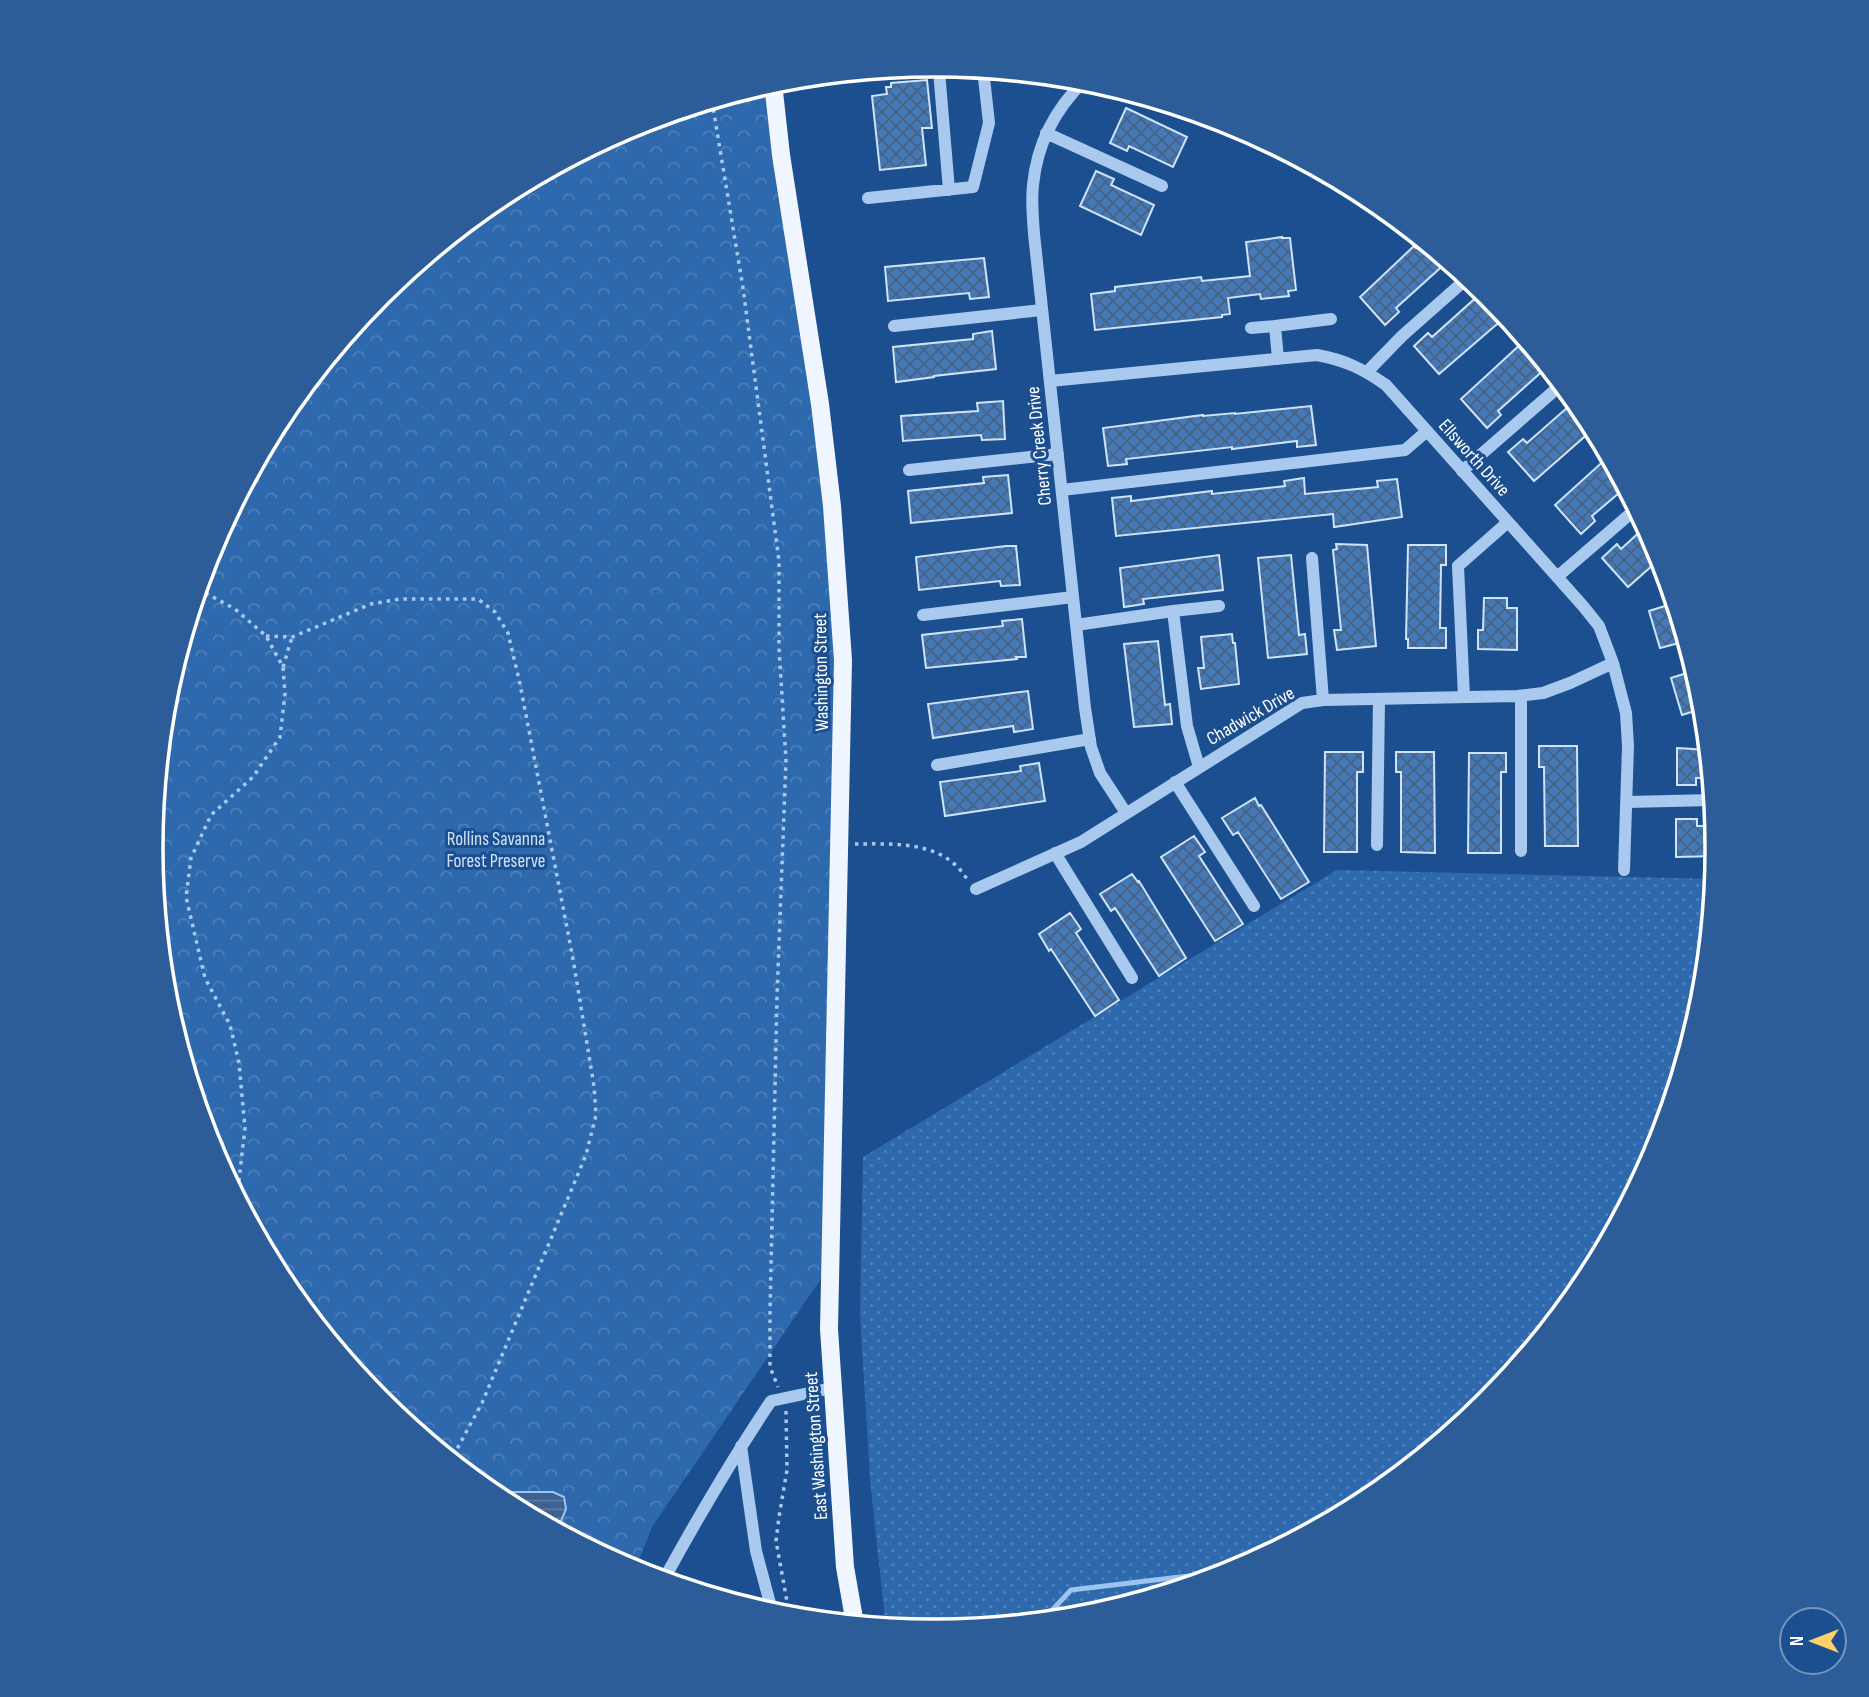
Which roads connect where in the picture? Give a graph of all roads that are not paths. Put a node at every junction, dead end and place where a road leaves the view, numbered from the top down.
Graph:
1 (940, 77) edge
2 (984, 79) edge
3 (1076, 91) edge
4 (774, 94) edge
5 (1046, 133) junction
6 (1161, 186) dead end
7 (949, 190) junction
8 (868, 198) dead end
9 (1460, 284) edge
10 (1042, 310) junction
11 (1331, 319) dead end
12 (894, 326) dead end
13 (1275, 326) junction
14 (1251, 328) dead end
15 (1278, 359) junction
16 (1367, 372) junction
17 (1050, 381) junction
18 (1555, 390) edge
19 (1427, 431) junction
20 (1058, 454) junction
21 (909, 470) dead end
22 (1462, 471) junction
23 (1062, 490) junction
24 (1629, 515) edge
25 (1508, 522) junction
26 (1312, 558) dead end
27 (1557, 577) junction
28 (1073, 597) junction
29 (1219, 606) dead end
30 (1173, 611) junction
31 (923, 615) dead end
32 (1076, 625) junction
33 (1613, 663) junction
34 (1521, 696) junction
35 (1464, 697) junction
36 (1379, 699) junction
37 (1323, 700) junction
38 (1090, 739) junction
39 (937, 765) dead end
40 (1199, 767) junction
41 (1175, 782) junction
42 (1704, 800) edge
43 (1626, 802) junction
44 (1126, 813) junction
45 (1377, 845) dead end
46 (1521, 851) dead end
47 (1055, 853) junction
48 (1624, 870) dead end
49 (976, 889) road end
50 (1254, 906) dead end
51 (1132, 978) dead end
52 (831, 1264) joint
53 (832, 1388) junction
54 (741, 1446) junction
55 (668, 1572) edge
56 (769, 1602) edge
57 (853, 1615) edge

1 - 7 street
2 - 7 street
3 - 5 street, Cherry Creek Drive
4 - 52 main road, Washington Street
5 - 6 street
5 - 10 street, Cherry Creek Drive
7 - 8 street
9 - 16 street
10 - 12 street
10 - 17 street, Cherry Creek Drive
11 - 13 street
13 - 14 street
13 - 15 street
15 - 16 street, Ellsworth Drive
15 - 17 street, Ellsworth Drive
16 - 19 street, Ellsworth Drive
17 - 20 street, Cherry Creek Drive
18 - 22 street
19 - 22 street, Ellsworth Drive
19 - 23 street
20 - 21 street
20 - 23 street, Cherry Creek Drive
22 - 25 street, Ellsworth Drive
23 - 28 street, Cherry Creek Drive
24 - 27 street
25 - 27 street, Ellsworth Drive
25 - 35 street
26 - 37 street
27 - 33 street, Ellsworth Drive
28 - 31 street
28 - 32 street, Cherry Creek Drive
29 - 30 street
30 - 32 street
30 - 40 street
32 - 38 street, Cherry Creek Drive
33 - 34 street, Chadwick Drive
33 - 43 street, Ellsworth Drive
34 - 35 street, Chadwick Drive
34 - 46 street
35 - 36 street, Chadwick Drive
36 - 37 street, Chadwick Drive
36 - 45 street
37 - 40 street, Chadwick Drive
38 - 39 street
38 - 44 street, Cherry Creek Drive
40 - 41 street, Chadwick Drive
41 - 44 street, Chadwick Drive
41 - 50 street
42 - 43 street
43 - 48 street, Ellsworth Drive
44 - 47 street, Chadwick Drive
47 - 49 street, Chadwick Drive
47 - 51 street
52 - 53 main road, East Washington Street
53 - 54 street
53 - 57 main road, East Washington Street
54 - 55 street
54 - 56 street

